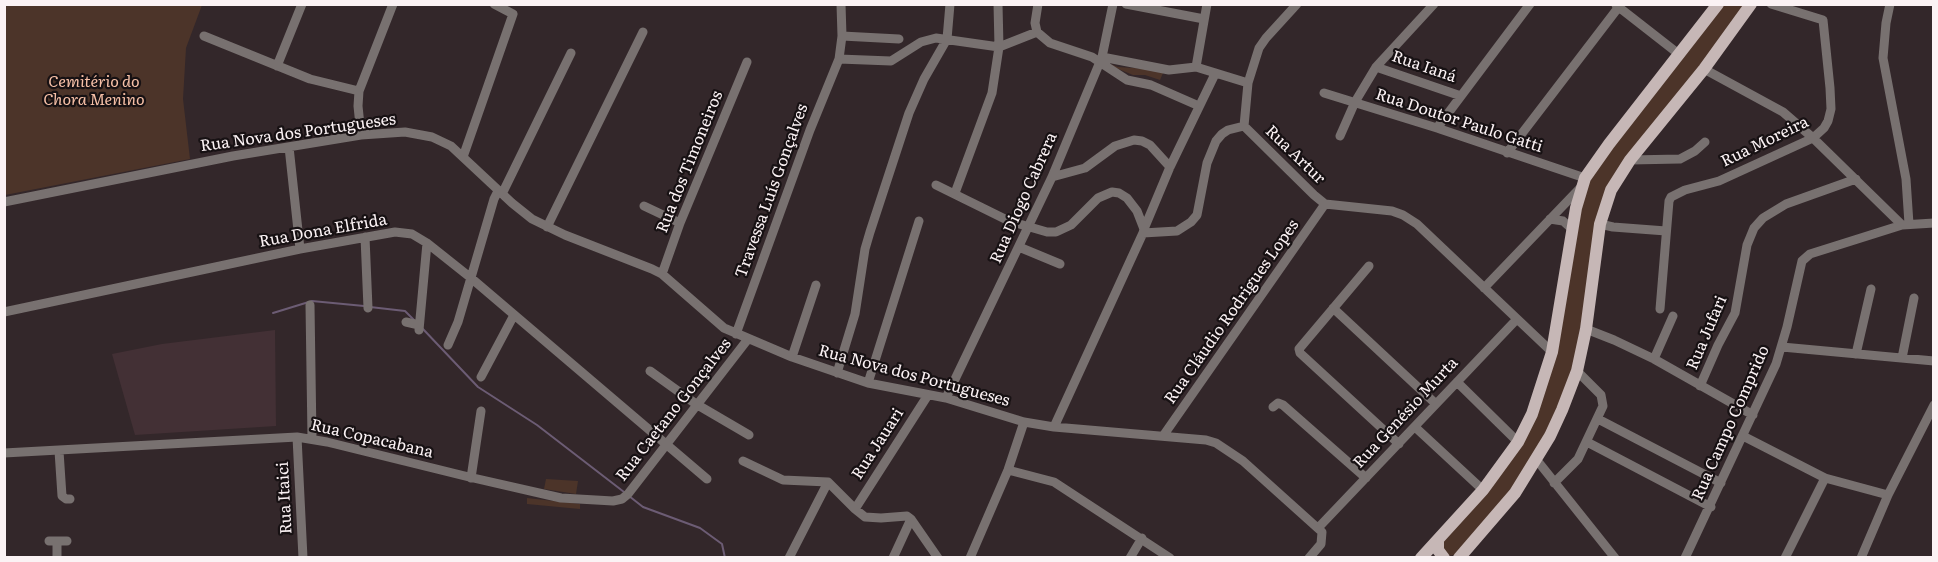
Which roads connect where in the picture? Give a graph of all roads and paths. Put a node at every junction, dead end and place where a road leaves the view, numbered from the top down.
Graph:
1 (302, 4) edge
2 (393, 4) edge
3 (494, 4) edge
4 (951, 4) edge
5 (998, 4) edge
6 (1038, 4) edge
7 (1113, 4) edge
8 (1126, 4) edge
9 (1208, 4) edge
10 (1297, 4) edge
11 (1434, 4) edge
12 (1530, 4) edge
13 (1718, 4) edge
14 (1751, 4) edge
15 (1771, 4) edge
16 (1890, 4) edge
17 (842, 5) edge
18 (1618, 5) edge
19 (1204, 20) junction
20 (644, 32) dead end
21 (1037, 32) junction
22 (204, 36) dead end
23 (842, 36) junction
24 (899, 39) dead end
25 (947, 39) junction
26 (999, 47) junction
27 (571, 53) dead end
28 (1680, 55) junction
29 (838, 59) junction
30 (1101, 59) junction
31 (747, 62) dead end
32 (277, 66) junction
33 (1196, 67) junction
34 (1376, 67) junction
35 (1704, 69) junction
36 (1215, 74) junction
37 (1248, 83) junction
38 (359, 91) junction
39 (1324, 93) dead end
40 (1461, 96) junction
41 (1355, 102) junction
42 (1199, 106) junction
43 (1244, 126) junction
44 (1437, 128) junction
45 (361, 135) junction
46 (1340, 136) dead end
47 (1813, 138) junction
48 (1705, 142) dead end
49 (289, 147) junction
50 (1507, 153) junction
51 (464, 157) junction
52 (1630, 160) junction
53 (1170, 167) junction
54 (1052, 177) junction
55 (1856, 179) junction
56 (1584, 182) junction
57 (936, 185) dead end
58 (500, 192) junction
59 (955, 193) junction
60 (4, 202) edge
61 (1325, 204) junction
62 (644, 206) dead end
63 (1550, 219) junction
64 (919, 221) dead end
65 (680, 223) junction
66 (1934, 223) edge
67 (1600, 224) junction
68 (1905, 224) junction
69 (547, 227) junction
70 (1028, 227) junction
71 (1572, 229) junction
72 (1144, 231) junction
73 (1666, 231) junction
74 (365, 237) junction
75 (427, 243) junction
76 (1019, 247) junction
77 (300, 249) junction
78 (1060, 264) dead end
79 (1369, 266) dead end
80 (662, 274) junction
81 (471, 278) junction
82 (816, 285) dead end
83 (1484, 288) junction
84 (1871, 289) dead end
85 (1914, 298) dead end
86 (310, 305) dead end
87 (368, 308) dead end
88 (1333, 308) junction
89 (1660, 309) dead end
90 (4, 312) edge
91 (514, 315) junction
92 (1673, 316) dead end
93 (1517, 319) junction
94 (406, 321) dead end
95 (1586, 329) junction
96 (736, 334) junction
97 (748, 339) junction
98 (448, 345) dead end
99 (1782, 347) junction
100 (1552, 352) junction
101 (1856, 354) junction
102 (792, 357) junction
103 (1902, 358) junction
104 (1654, 359) junction
105 (1934, 361) edge
106 (650, 371) dead end
107 (1577, 371) junction
108 (837, 373) junction
109 (481, 378) dead end
110 (1457, 382) junction
111 (868, 383) junction
112 (1700, 386) junction
113 (928, 395) junction
114 (946, 398) junction
115 (696, 404) junction
116 (1436, 404) junction
117 (1934, 405) edge
118 (1273, 407) dead end
119 (481, 411) dead end
120 (1753, 415) junction
121 (1598, 419) junction
122 (1024, 422) junction
123 (1054, 427) junction
124 (1415, 427) junction
125 (749, 435) dead end
126 (1163, 436) junction
127 (1743, 436) junction
128 (297, 437) junction
129 (312, 438) junction
130 (1518, 442) junction
131 (1587, 442) junction
132 (667, 443) junction
133 (1399, 444) junction
134 (59, 451) junction
135 (4, 453) edge
136 (1536, 459) junction
137 (743, 461) dead end
138 (1008, 470) junction
139 (471, 478) junction
140 (707, 478) dead end
141 (1366, 478) junction
142 (1825, 478) junction
143 (828, 482) junction
144 (1554, 483) junction
145 (1721, 483) junction
146 (1484, 490) junction
147 (1888, 495) junction
148 (70, 499) dead end
149 (622, 499) joint
150 (1710, 507) junction
151 (855, 509) junction
152 (911, 519) junction
153 (1318, 528) junction
154 (1142, 538) junction
155 (58, 541) dead end
156 (1438, 541) junction
157 (57, 558) edge
158 (303, 558) edge
159 (789, 558) edge
160 (893, 558) edge
161 (938, 558) edge
162 (970, 558) edge
163 (1130, 558) edge
164 (1170, 558) edge
165 (1309, 558) edge
166 (1422, 558) edge
167 (1444, 558) edge
168 (1459, 558) edge
169 (1615, 558) edge
170 (1685, 558) edge
171 (1785, 558) edge
172 (1861, 558) edge

1 - 32 street
2 - 38 street
3 - 51 street
4 - 25 street
5 - 26 street
6 - 21 street
7 - 30 street, Rua Diogo Cabrera
8 - 19 street
9 - 19 street
10 - 37 street, Rua Artur
11 - 34 street
12 - 40 street
13 - 28 main road
14 - 35 main road
15 - 47 street, Rua Moreira
16 - 68 street
17 - 23 street, Travessa Luís Gonçalves
18 - 28 street
18 - 50 street
19 - 33 street
20 - 69 street
21 - 26 street
21 - 30 street
22 - 32 street
23 - 24 street
23 - 29 street, Travessa Luís Gonçalves
25 - 26 street
25 - 29 street
25 - 108 street
26 - 59 street
27 - 58 street
28 - 56 main road
29 - 96 street, Travessa Luís Gonçalves
30 - 33 street
30 - 42 street
30 - 54 street, Rua Diogo Cabrera
31 - 65 street, Rua dos Timoneiros
32 - 38 street
33 - 36 street
34 - 40 street, Rua Ianá
34 - 41 street
35 - 47 street
35 - 52 main road
36 - 37 street
36 - 42 street
37 - 43 street, Rua Artur
38 - 45 street
39 - 41 street, Rua Doutor Paulo Gatti
40 - 44 street
41 - 44 street, Rua Doutor Paulo Gatti
41 - 46 street
42 - 53 street
43 - 61 street, Rua Artur
43 - 72 street
44 - 50 street, Rua Doutor Paulo Gatti
45 - 49 street, Rua Nova dos Portugueses
45 - 51 street, Rua Nova dos Portugueses
47 - 55 street
47 - 73 street, Rua Moreira
48 - 52 street
49 - 60 street, Rua Nova dos Portugueses
49 - 77 street
50 - 56 street, Rua Doutor Paulo Gatti
51 - 58 street, Rua Nova dos Portugueses
52 - 67 main road
53 - 54 street
53 - 72 street
54 - 70 street, Rua Diogo Cabrera
55 - 68 street
55 - 112 street, Rua Jufari
56 - 63 street
56 - 71 main road
57 - 59 street
58 - 69 street, Rua Nova dos Portugueses
58 - 81 street
59 - 70 street
61 - 83 street, Rua Artur
61 - 126 street, Rua Cláudio Rodrigues Lopes
62 - 65 street
63 - 71 street
63 - 83 street
64 - 111 street
65 - 80 street, Rua dos Timoneiros
66 - 68 street
67 - 73 street
67 - 95 main road
68 - 99 street, Rua Campo Comprido
69 - 80 street, Rua Nova dos Portugueses
70 - 72 street
70 - 76 street, Rua Diogo Cabrera
71 - 100 main road
72 - 123 street
73 - 89 street, Rua Moreira
74 - 75 street, Rua Dona Elfrida
74 - 77 street, Rua Dona Elfrida
74 - 87 street
75 - 81 street, Rua Dona Elfrida
75 - 94 street
76 - 78 street
76 - 114 street, Rua Diogo Cabrera
77 - 90 street, Rua Dona Elfrida
79 - 88 street
80 - 96 street, Rua Nova dos Portugueses
81 - 91 street, Rua Dona Elfrida
81 - 98 street
82 - 102 street
83 - 93 street, Rua Artur
84 - 101 street
85 - 103 street
86 - 129 street
88 - 116 street
88 - 133 street
91 - 109 street
91 - 132 street, Rua Dona Elfrida
92 - 104 street
93 - 100 street, Rua Artur
93 - 110 street, Rua Genésio Murta
95 - 104 street
95 - 107 main road
96 - 97 street, Rua Nova dos Portugueses
97 - 102 street, Rua Nova dos Portugueses
97 - 115 street, Rua Caetano Gonçalves
99 - 101 street
99 - 120 street, Rua Campo Comprido
100 - 130 main road
101 - 103 street
102 - 108 street, Rua Nova dos Portugueses
103 - 105 street
104 - 112 street
106 - 115 street
107 - 121 street
107 - 136 main road
108 - 111 street, Rua Nova dos Portugueses
110 - 116 street, Rua Genésio Murta
110 - 130 street
111 - 113 street, Rua Nova dos Portugueses
112 - 120 street
113 - 114 street, Rua Nova dos Portugueses
113 - 151 street, Rua Jauari
114 - 122 street, Rua Nova dos Portugueses
115 - 125 street
115 - 132 street, Rua Caetano Gonçalves
116 - 124 street, Rua Genésio Murta
117 - 147 street
118 - 141 street
119 - 139 street
120 - 127 street, Rua Campo Comprido
121 - 131 street
121 - 145 street
122 - 123 street, Rua Nova dos Portugueses
122 - 138 street
123 - 126 street, Rua Nova dos Portugueses
124 - 133 street, Rua Genésio Murta
124 - 146 street
126 - 153 street, Rua Nova dos Portugueses
127 - 142 street
127 - 145 street, Rua Campo Comprido
128 - 129 street, Rua Copacabana
128 - 134 street, Rua Copacabana
128 - 158 street, Rua Itaici
129 - 139 street, Rua Copacabana
130 - 146 main road
131 - 144 street
131 - 150 street
132 - 140 street, Rua Dona Elfrida
132 - 149 street, Rua Caetano Gonçalves
133 - 141 street, Rua Genésio Murta
134 - 135 street, Rua Copacabana
134 - 148 street
136 - 144 street
136 - 168 main road
137 - 143 street
138 - 154 street
138 - 162 street
139 - 149 street, Rua Copacabana
141 - 153 street, Rua Genésio Murta
142 - 147 street
142 - 171 street
143 - 151 street
143 - 159 street
144 - 169 street
145 - 150 street, Rua Campo Comprido
146 - 156 main road
147 - 172 street
150 - 170 street, Rua Campo Comprido
151 - 152 street
152 - 160 street
152 - 161 street
153 - 165 street
154 - 163 street
154 - 164 street
155 - 157 street
156 - 166 main road
156 - 167 main road

